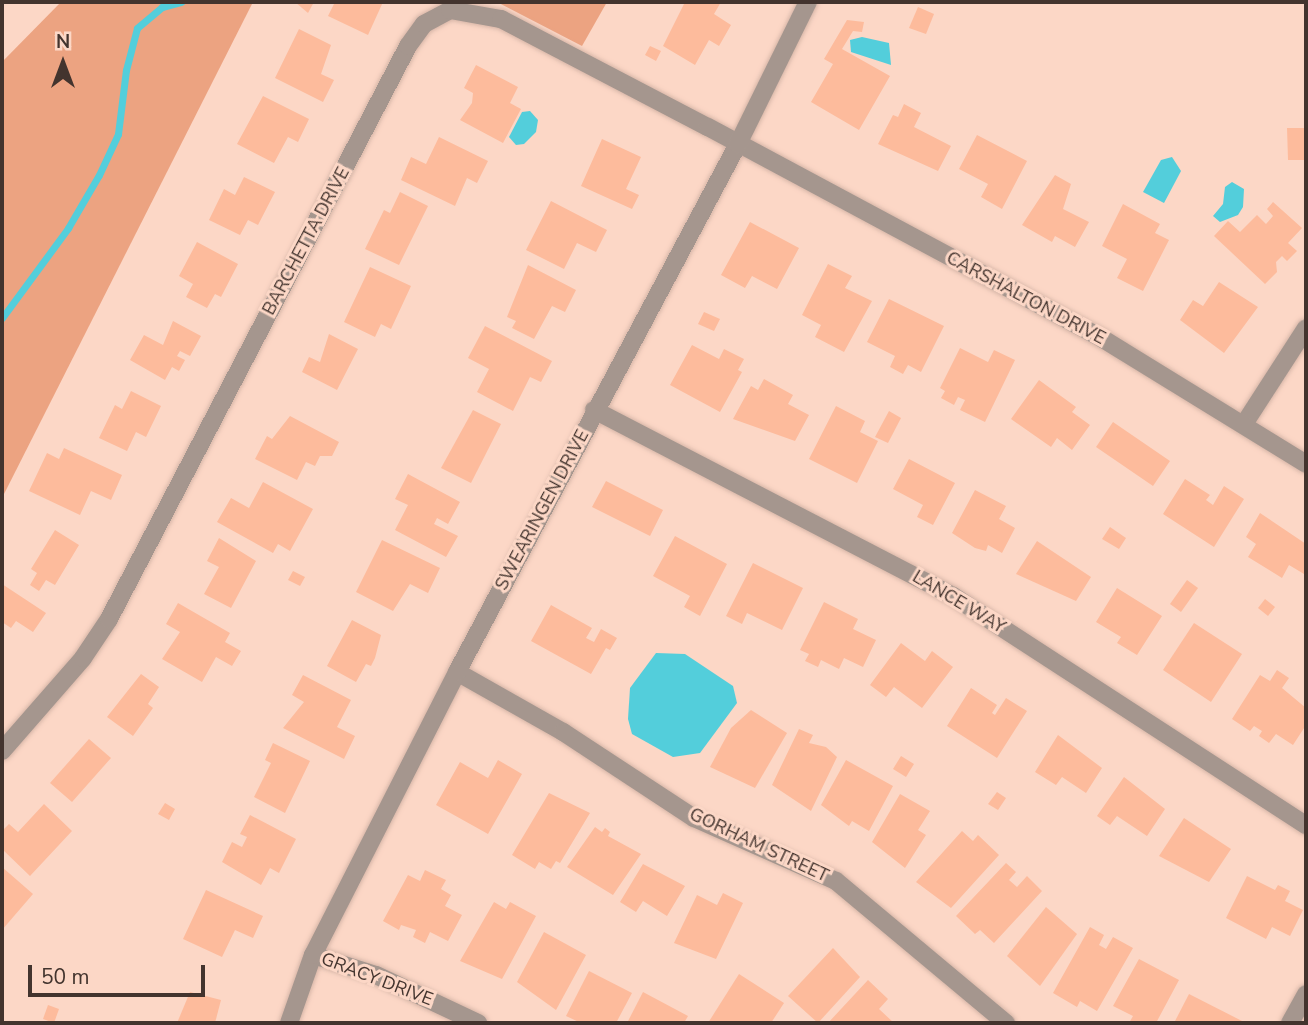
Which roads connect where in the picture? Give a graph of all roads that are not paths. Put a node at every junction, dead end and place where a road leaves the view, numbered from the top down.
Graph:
1 (808, 2) edge
2 (738, 144) junction
3 (1306, 328) edge
4 (594, 410) junction
5 (1244, 424) junction
6 (1306, 464) edge
7 (457, 672) junction
8 (2, 751) edge
9 (1306, 825) edge
10 (313, 955) junction
11 (1306, 993) edge
12 (289, 1023) edge
13 (478, 1023) edge
14 (1006, 1023) edge
15 (1290, 1023) edge

1 - 2 street, SWEARINGEN DRIVE
2 - 4 street, SWEARINGEN DRIVE
2 - 5 street, CARSHALTON DRIVE
2 - 8 street, BARCHETTA DRIVE
3 - 5 street
4 - 7 street, SWEARINGEN DRIVE
4 - 9 street, LANCE WAY
5 - 6 street, CARSHALTON DRIVE
7 - 10 street, SWEARINGEN DRIVE
7 - 14 street, GORHAM STREET
10 - 12 street, SWEARINGEN DRIVE
10 - 13 street, GRACY DRIVE
11 - 15 street

